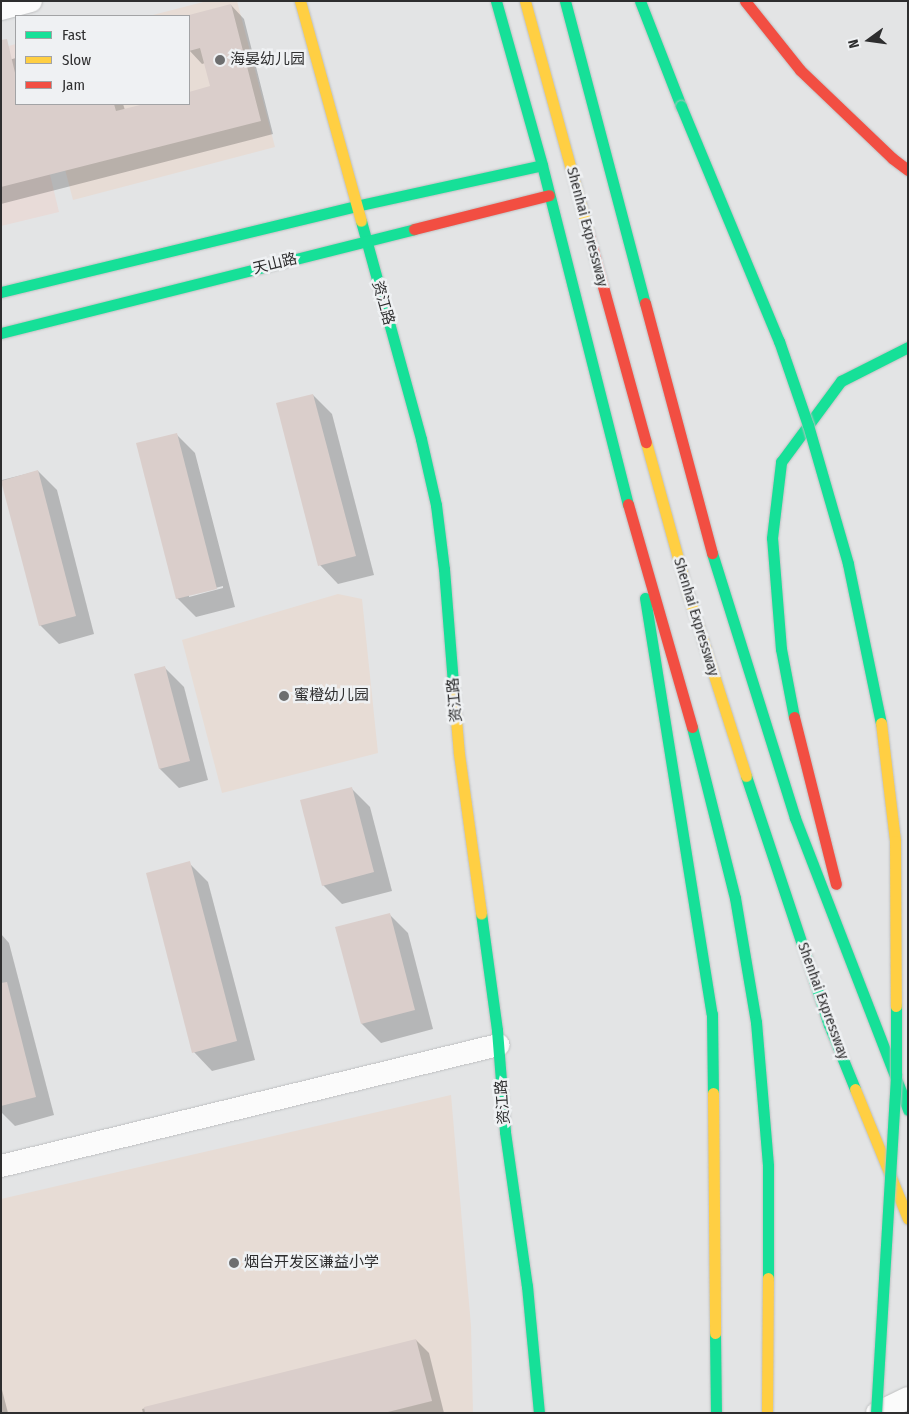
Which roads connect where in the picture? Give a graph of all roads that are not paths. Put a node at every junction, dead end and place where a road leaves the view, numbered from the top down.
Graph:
1 (31, 1) edge
2 (300, 1) edge
3 (496, 1) edge
4 (525, 1) edge
5 (566, 1) edge
6 (640, 1) edge
7 (745, 1) edge
8 (1, 9) edge
9 (542, 165) junction
10 (908, 170) edge
11 (549, 195) junction
12 (356, 206) junction
13 (366, 242) junction
14 (1, 292) edge
15 (1, 333) edge
16 (908, 347) edge
17 (632, 520) junction
18 (868, 1014) junction
19 (498, 1046) junction
20 (908, 1110) edge
21 (1, 1166) edge
22 (908, 1219) edge
23 (908, 1398) edge
24 (539, 1413) edge
25 (716, 1413) edge
26 (766, 1413) edge
27 (876, 1413) edge

1 - 8 street
2 - 12 main road, 资江路
3 - 9 main road
4 - 22 main road, Shenhai Expressway, bridge
5 - 18 main road
6 - 27 main road, bridge
7 - 10 main road
9 - 11 main road
9 - 12 main road
11 - 13 main road, 天山路
11 - 17 main road
12 - 13 main road, 资江路
12 - 14 main road
13 - 15 main road, 天山路
13 - 19 main road, 资江路
16 - 18 main road
17 - 25 main road
17 - 26 main road
18 - 20 main road, bridge
19 - 21 street
19 - 24 main road, 资江路
23 - 27 street

